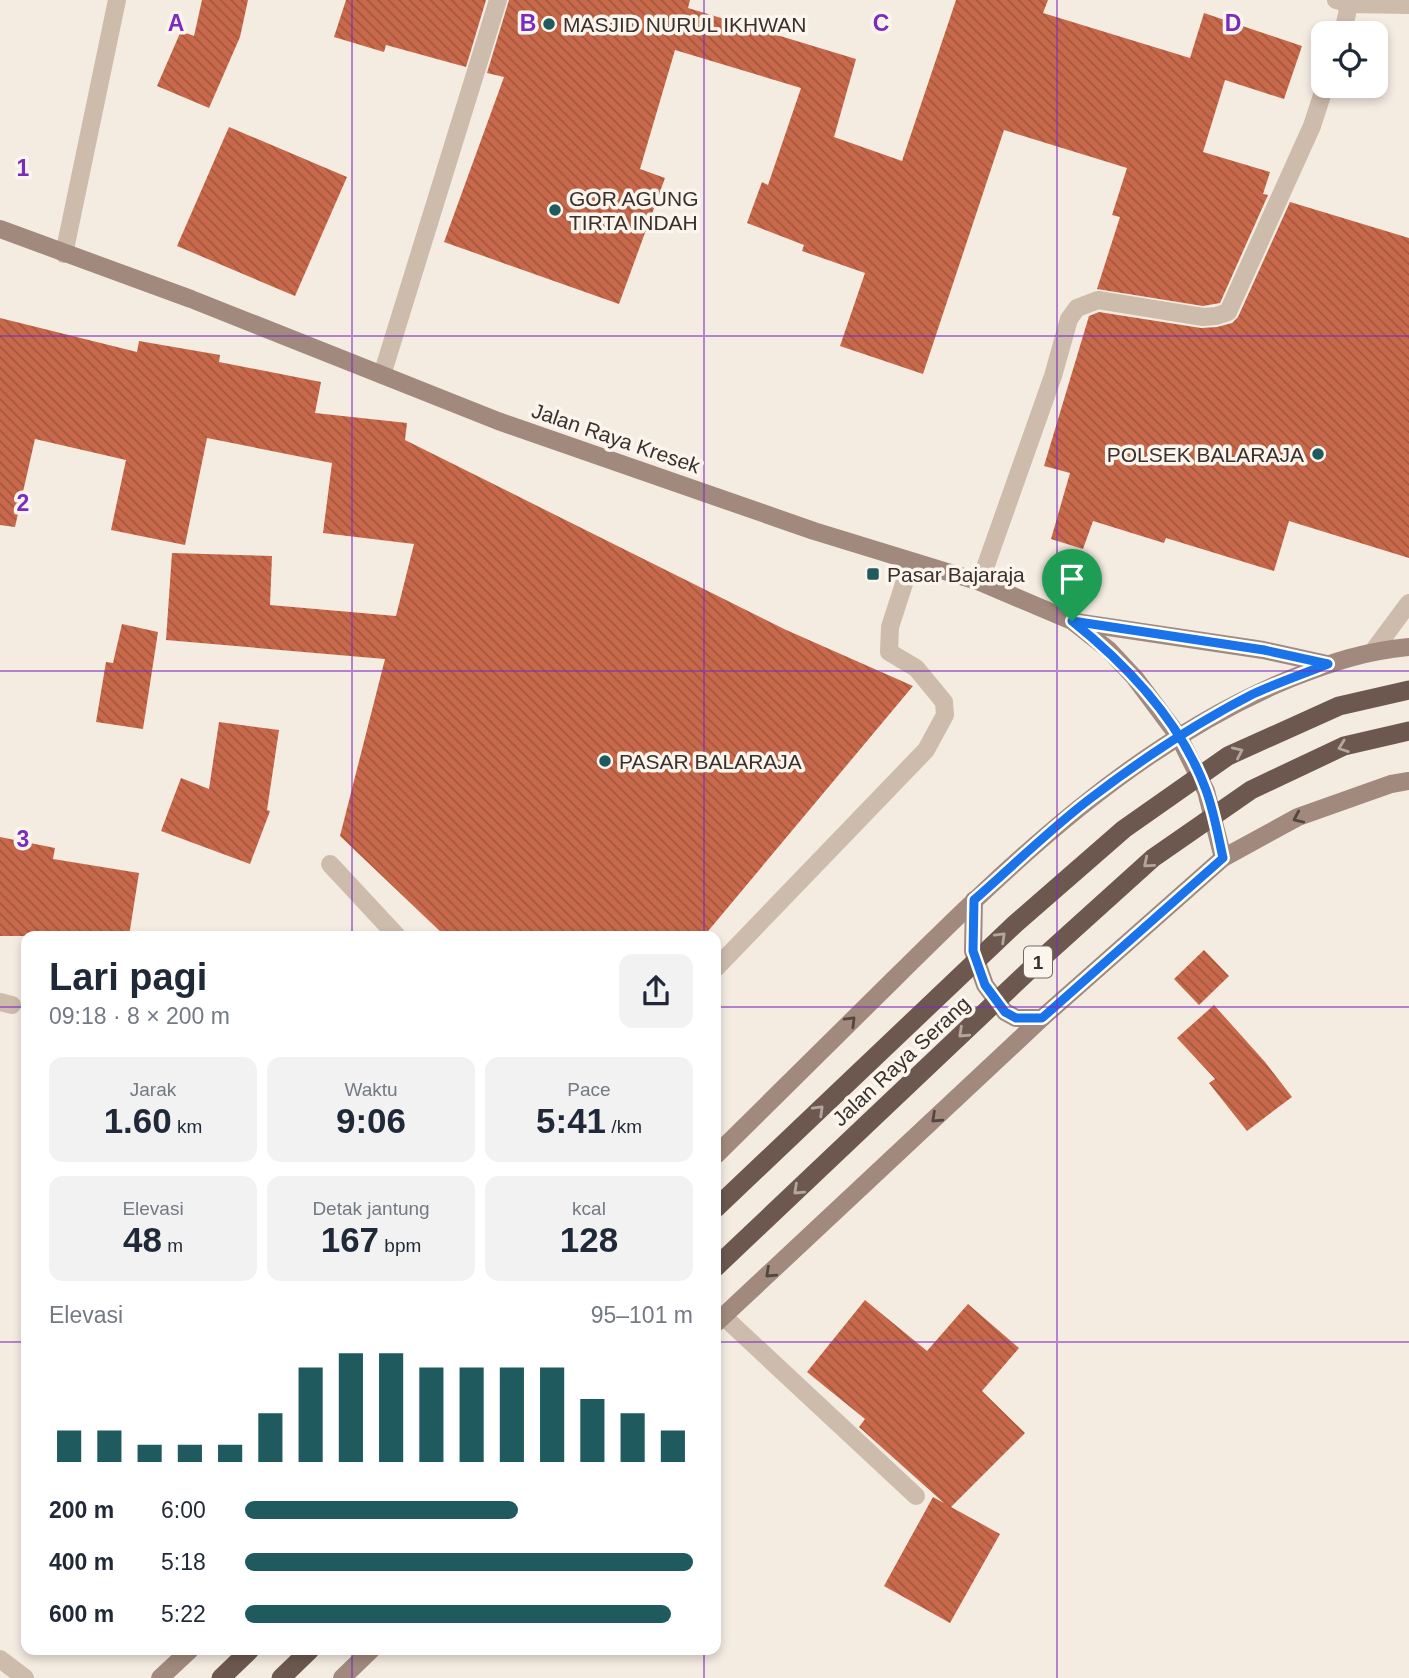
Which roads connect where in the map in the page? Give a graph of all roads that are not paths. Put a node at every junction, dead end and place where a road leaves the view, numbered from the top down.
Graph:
1 (117, 0) edge
2 (498, 0) edge
3 (1343, 2) edge
4 (1409, 5) edge
5 (1343, 21) edge
6 (1321, 98) edge
7 (0, 229) edge
8 (64, 254) junction
9 (382, 375) junction
10 (911, 562) junction
11 (980, 582) junction
12 (1409, 603) edge
13 (1072, 621) junction
14 (1409, 647) edge
15 (1374, 650) junction
16 (1328, 664) junction
17 (1409, 690) edge
18 (1409, 731) edge
19 (1179, 737) junction
20 (1409, 781) edge
21 (1223, 858) junction
22 (330, 864) dead end
23 (974, 900) junction
24 (392, 931) edge
25 (721, 963) edge
26 (1042, 1018) junction
27 (721, 1150) edge
28 (721, 1203) edge
29 (721, 1262) edge
30 (721, 1318) edge
31 (721, 1322) edge
32 (916, 1496) dead end
33 (185, 1655) edge
34 (245, 1655) edge
35 (305, 1655) edge
36 (366, 1655) edge
37 (0, 1659) edge
38 (25, 1678) edge
39 (160, 1678) edge
40 (220, 1678) edge
41 (281, 1678) edge
42 (342, 1678) edge

1 - 8 street
2 - 9 street
3 - 4 street
3 - 5 street
6 - 11 street
7 - 8 main road, Jalan Raya Kresek
8 - 9 main road, Jalan Raya Kresek
9 - 10 main road, Jalan Raya Kresek
10 - 11 main road, Jalan Raya Kresek
10 - 25 street
11 - 13 main road, Jalan Raya Kresek
12 - 15 street
13 - 16 main road
13 - 19 main road, Jalan Raya Kresek
14 - 15 main road
15 - 16 main road
16 - 19 main road
28 -> 17 highway, Jalan Raya Serang / 1
18 -> 29 highway, Jalan Raya Serang / 1
19 - 21 main road, Jalan Raya Kresek
19 - 23 main road
20 -> 21 main road
21 - 26 main road
22 - 24 street
23 - 26 main road
27 -> 23 main road
26 -> 30 main road
31 - 32 street
33 - 39 main road
34 - 40 highway
35 - 41 highway
36 - 42 main road
37 - 38 street

